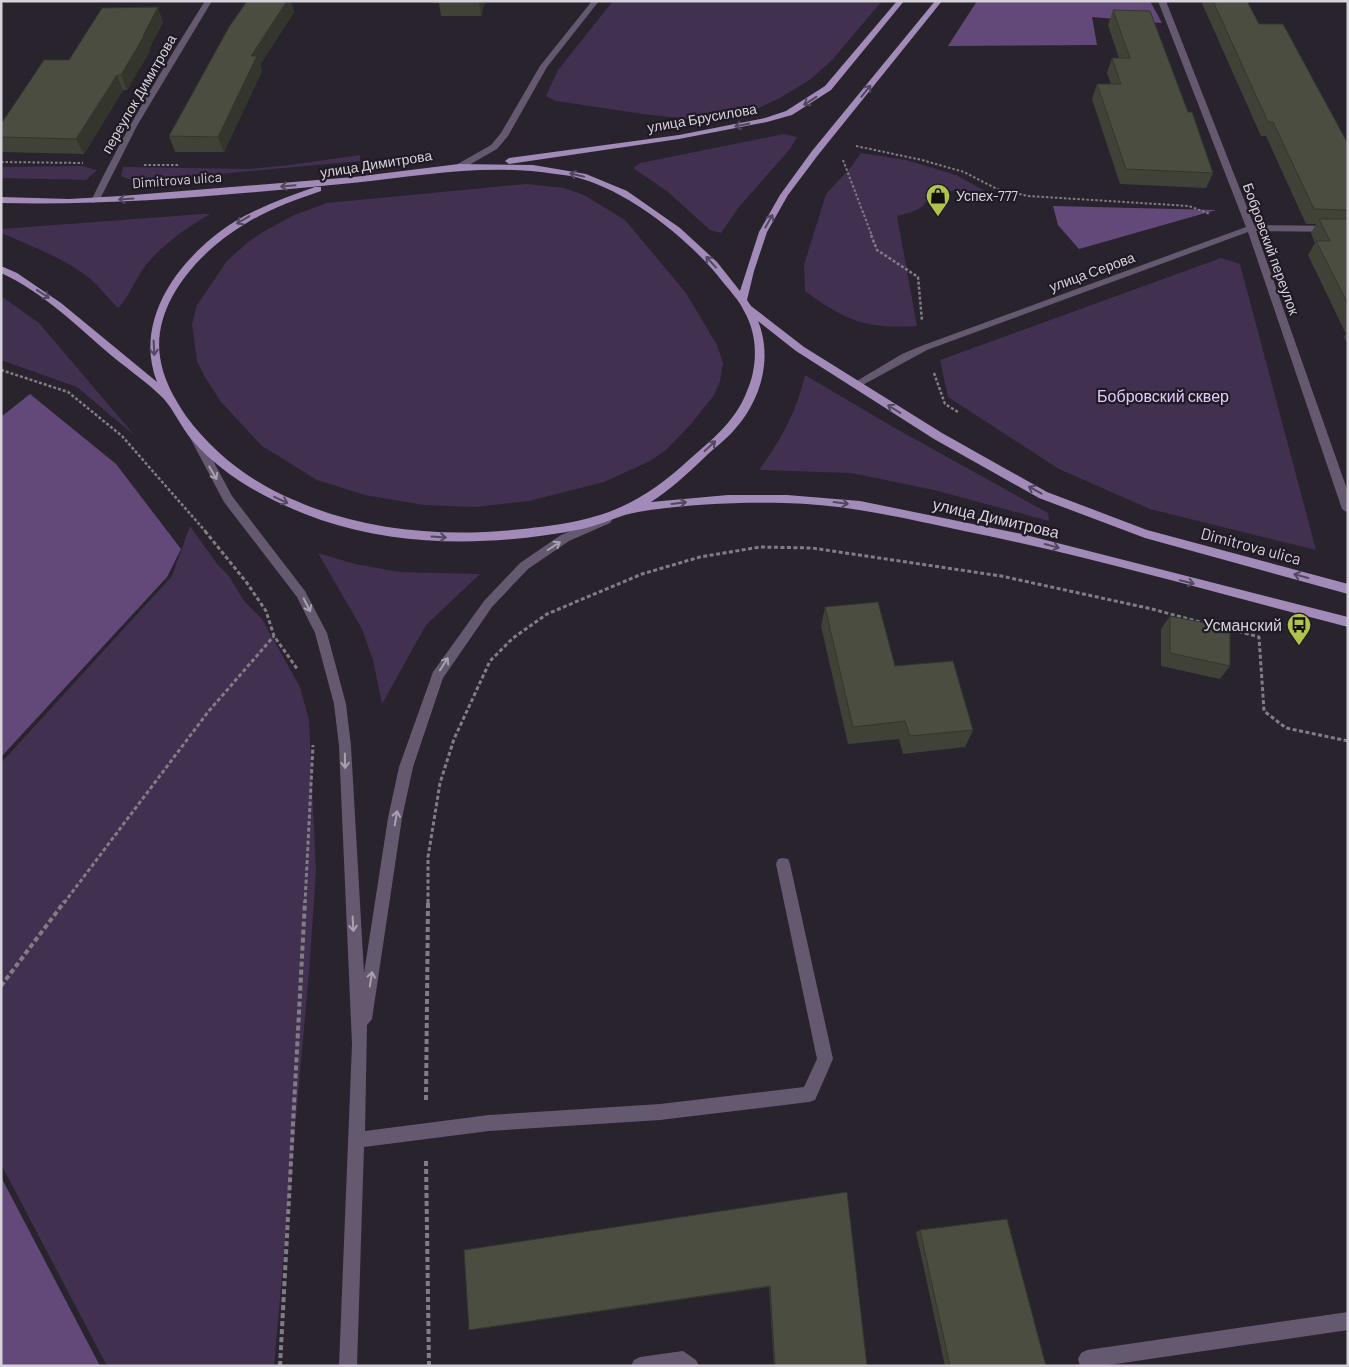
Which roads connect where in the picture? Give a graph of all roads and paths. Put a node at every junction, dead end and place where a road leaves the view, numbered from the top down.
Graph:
1 (209, 1) edge
2 (596, 1) edge
3 (901, 1) edge
4 (940, 1) edge
5 (1162, 1) edge
6 (851, 145) dead end
7 (842, 159) dead end
8 (1, 162) edge
9 (113, 164) junction
10 (182, 165) dead end
11 (459, 167) junction
12 (354, 180) junction
13 (1, 200) edge
14 (95, 201) junction
15 (1251, 228) junction
16 (1348, 229) edge
17 (1, 269) edge
18 (745, 304) junction
19 (924, 348) junction
20 (1, 370) edge
21 (855, 385) junction
22 (169, 398) junction
23 (961, 414) dead end
24 (190, 430) junction
25 (630, 509) junction
26 (1348, 509) edge
27 (612, 517) junction
28 (1348, 589) edge
29 (1348, 622) edge
30 (1214, 625) edge
31 (1223, 628) edge
32 (274, 636) junction
33 (300, 674) dead end
34 (1348, 741) edge
35 (313, 742) dead end
36 (783, 864) dead end
37 (1, 986) edge
38 (360, 1044) junction
39 (426, 1131) junction
40 (356, 1140) junction
41 (1348, 1321) edge
42 (280, 1366) edge
43 (348, 1366) edge
44 (429, 1366) edge
45 (640, 1366) edge
46 (690, 1366) edge
47 (1089, 1366) edge

1 - 9 street, переулок Димитрова
2 - 11 street
3 -> 11 main road, улица Брусилова
18 -> 4 main road
5 - 15 street, Бобровский переулок
6 - 15 path
7 - 19 path
8 - 9 path
9 - 10 path
9 - 14 street, переулок Димитрова
11 - 12 main road, улица Димитрова
18 -> 11 main road, улица Димитрова
12 -> 14 main road, Dimitrova ulica
12 -> 22 main road, улица Димитрова
13 - 14 main road, Dimitrova ulica
15 - 16 street, улица Серова
15 - 19 street, улица Серова
15 - 26 street, Бобровский переулок
17 -> 22 main road
18 - 21 main road, улица Димитрова
25 -> 18 main road, улица Димитрова
19 - 21 street, улица Серова
19 - 23 path
20 - 32 path
28 -> 21 main road, улица Димитрова
22 - 24 main road, улица Димитрова
24 -> 27 main road, улица Димитрова
24 -> 38 street
25 - 27 main road, улица Димитрова
25 -> 29 main road, улица Димитрова
38 -> 27 street
30 - 39 path
31 - 34 path
32 - 33 path
32 - 37 path
35 - 42 path
36 - 39 street
38 - 40 street
39 - 40 street
39 - 44 path
40 - 43 street
41 - 47 street
45 - 46 street

